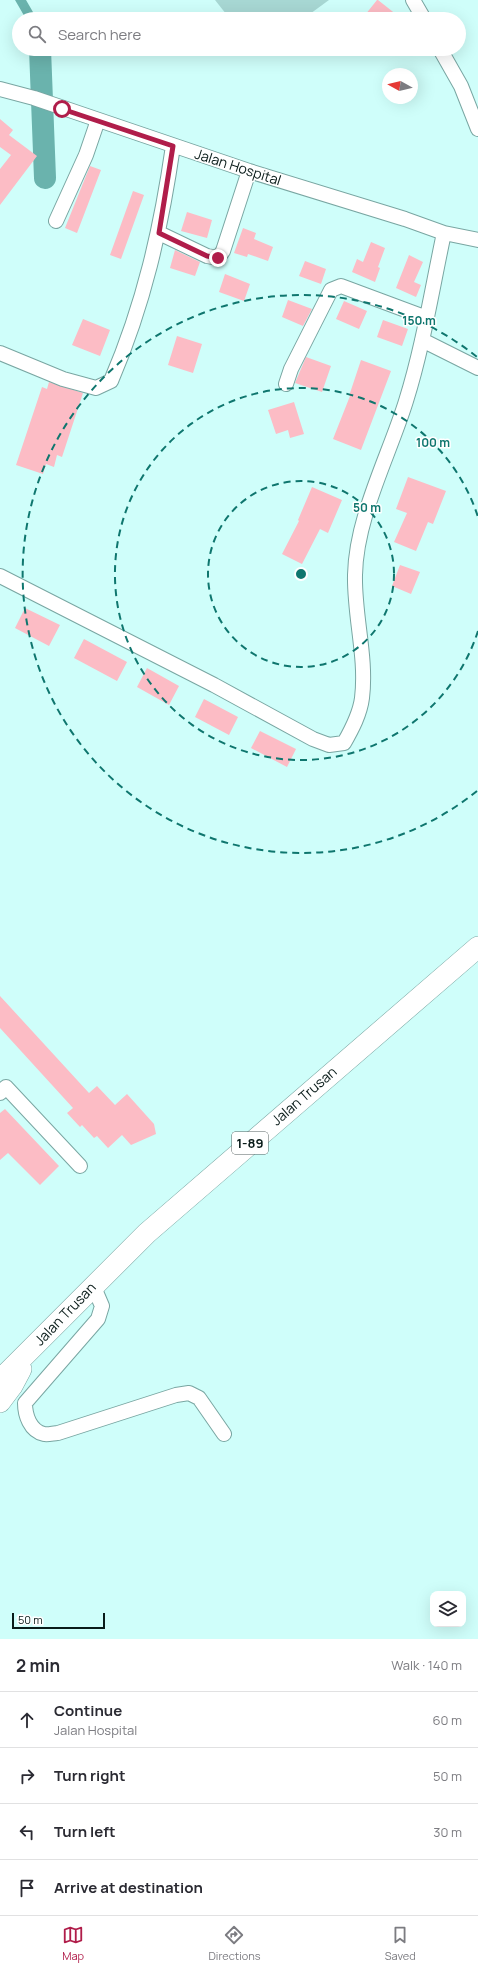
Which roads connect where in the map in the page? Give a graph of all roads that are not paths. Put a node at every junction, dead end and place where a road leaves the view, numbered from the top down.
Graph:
1 (413, 0) edge
2 (420, 12) edge
3 (444, 56) edge
4 (0, 89) edge
5 (98, 120) junction
6 (478, 129) edge
7 (173, 146) junction
8 (249, 171) junction
9 (56, 221) dead end
10 (159, 233) junction
11 (444, 233) junction
12 (478, 240) edge
13 (428, 318) junction
14 (422, 340) junction
15 (0, 353) edge
16 (478, 368) edge
17 (286, 384) dead end
18 (0, 576) edge
19 (478, 947) edge
20 (2, 1087) edge
21 (80, 1166) dead end
22 (93, 1285) junction
23 (25, 1354) junction
24 (0, 1367) edge
25 (0, 1380) edge
26 (0, 1402) edge
27 (224, 1434) dead end

1 - 2 street
3 - 6 street
4 - 5 street, Jalan Hospital
5 - 7 street, Jalan Hospital
5 - 9 street
7 - 8 street, Jalan Hospital
7 - 10 street
8 - 10 street
8 - 11 street, Jalan Hospital
10 - 15 street
11 - 12 street, Jalan Hospital
11 - 13 street
13 - 14 street
13 - 17 street
14 - 16 street
14 - 18 street
19 - 22 highway, Jalan Trusan / 1-89
20 - 21 street
22 - 23 highway, Jalan Trusan / 1-89
22 - 27 street
23 - 24 highway
23 - 25 highway, Jalan Trusan / 1-89
23 - 26 highway, Jalan Trusan / 1-89

